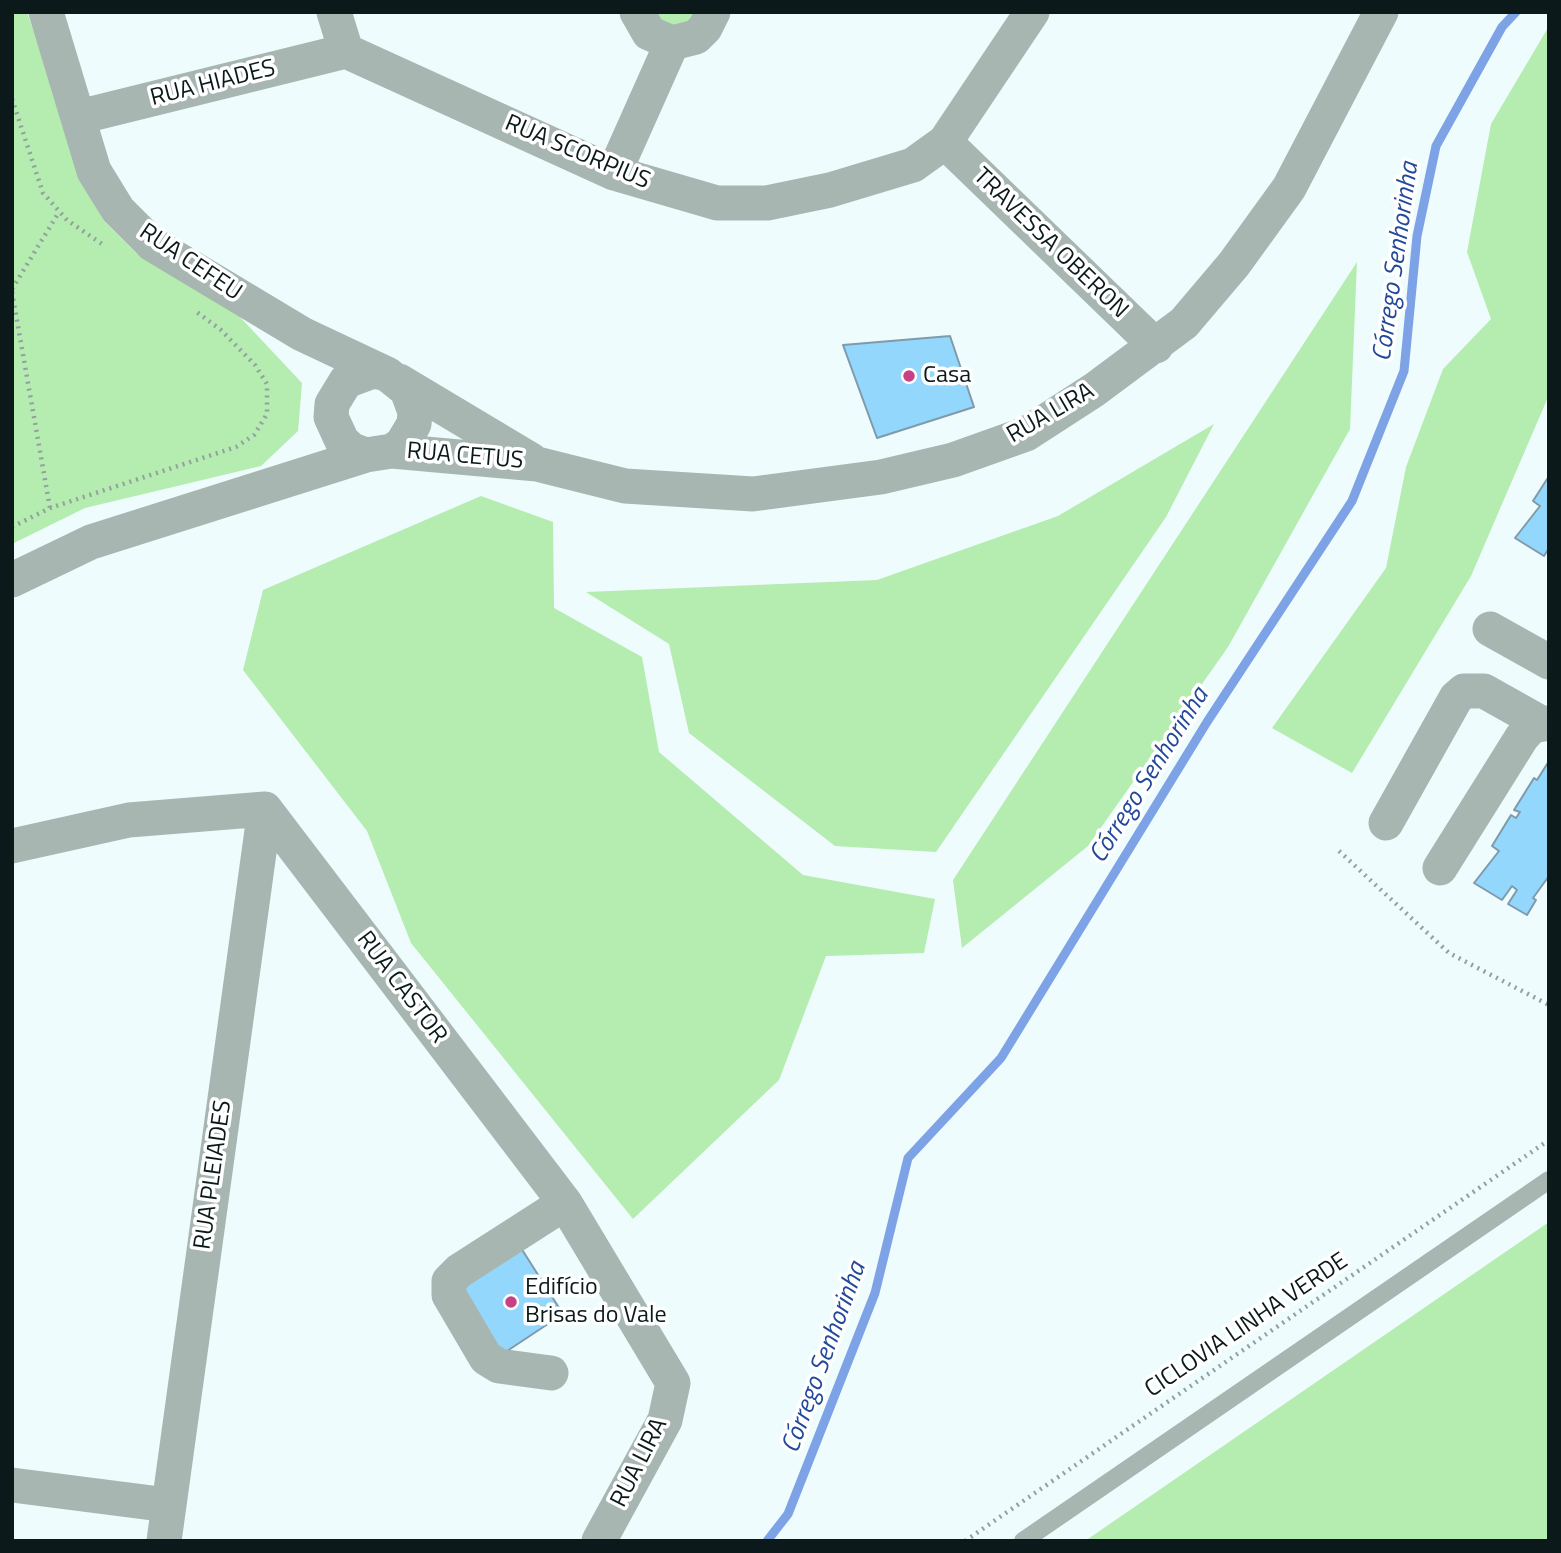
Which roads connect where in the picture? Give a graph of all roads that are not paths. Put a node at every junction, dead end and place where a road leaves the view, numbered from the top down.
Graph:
1 (46, 12) edge
2 (334, 12) edge
3 (637, 12) edge
4 (713, 12) edge
5 (1032, 12) edge
6 (1381, 12) edge
7 (672, 43) junction
8 (346, 51) junction
9 (79, 117) junction
10 (944, 142) junction
11 (614, 173) junction
12 (302, 334) junction
13 (1156, 346) junction
14 (393, 377) junction
15 (337, 391) junction
16 (334, 429) junction
17 (379, 453) junction
18 (537, 464) junction
19 (258, 490) junction
20 (12, 580) edge
21 (1490, 629) dead end
22 (1549, 662) edge
23 (1545, 723) edge
24 (265, 809) junction
25 (1386, 823) dead end
26 (12, 846) edge
27 (1440, 868) dead end
28 (1549, 1180) edge
29 (565, 1203) junction
30 (551, 1373) dead end
31 (673, 1383) joint
32 (12, 1485) edge
33 (168, 1505) junction
34 (164, 1541) edge
35 (598, 1541) edge
36 (1023, 1541) edge

1 - 9 street, RUA CEFEU
2 - 8 street
3 - 7 street
4 - 7 street
5 - 10 street, RUA SCORPIUS
6 - 13 street, RUA LIRA
7 - 11 street
8 - 9 street, RUA HIADES
8 - 11 street, RUA SCORPIUS
9 - 12 street, RUA CEFEU
10 - 11 street, RUA SCORPIUS
10 - 13 street, TRAVESSA OBERON
12 - 14 street, RUA CEFEU
12 - 15 street, RUA CEFEU
13 - 18 street, RUA LIRA
14 - 15 street
14 - 17 street
14 - 18 street, RUA CEFEU
15 - 16 street
16 - 17 street
16 - 19 street
17 - 18 street, RUA CETUS
17 - 19 street
19 - 20 street
21 - 22 street
23 - 25 street
23 - 27 street
24 - 26 street
24 - 29 street, RUA CASTOR
24 - 33 street, RUA PLEIADES
28 - 36 lane
29 - 30 street
29 - 31 street, RUA CASTOR
31 - 35 street, RUA LIRA
32 - 33 street
33 - 34 street, RUA PLEIADES

